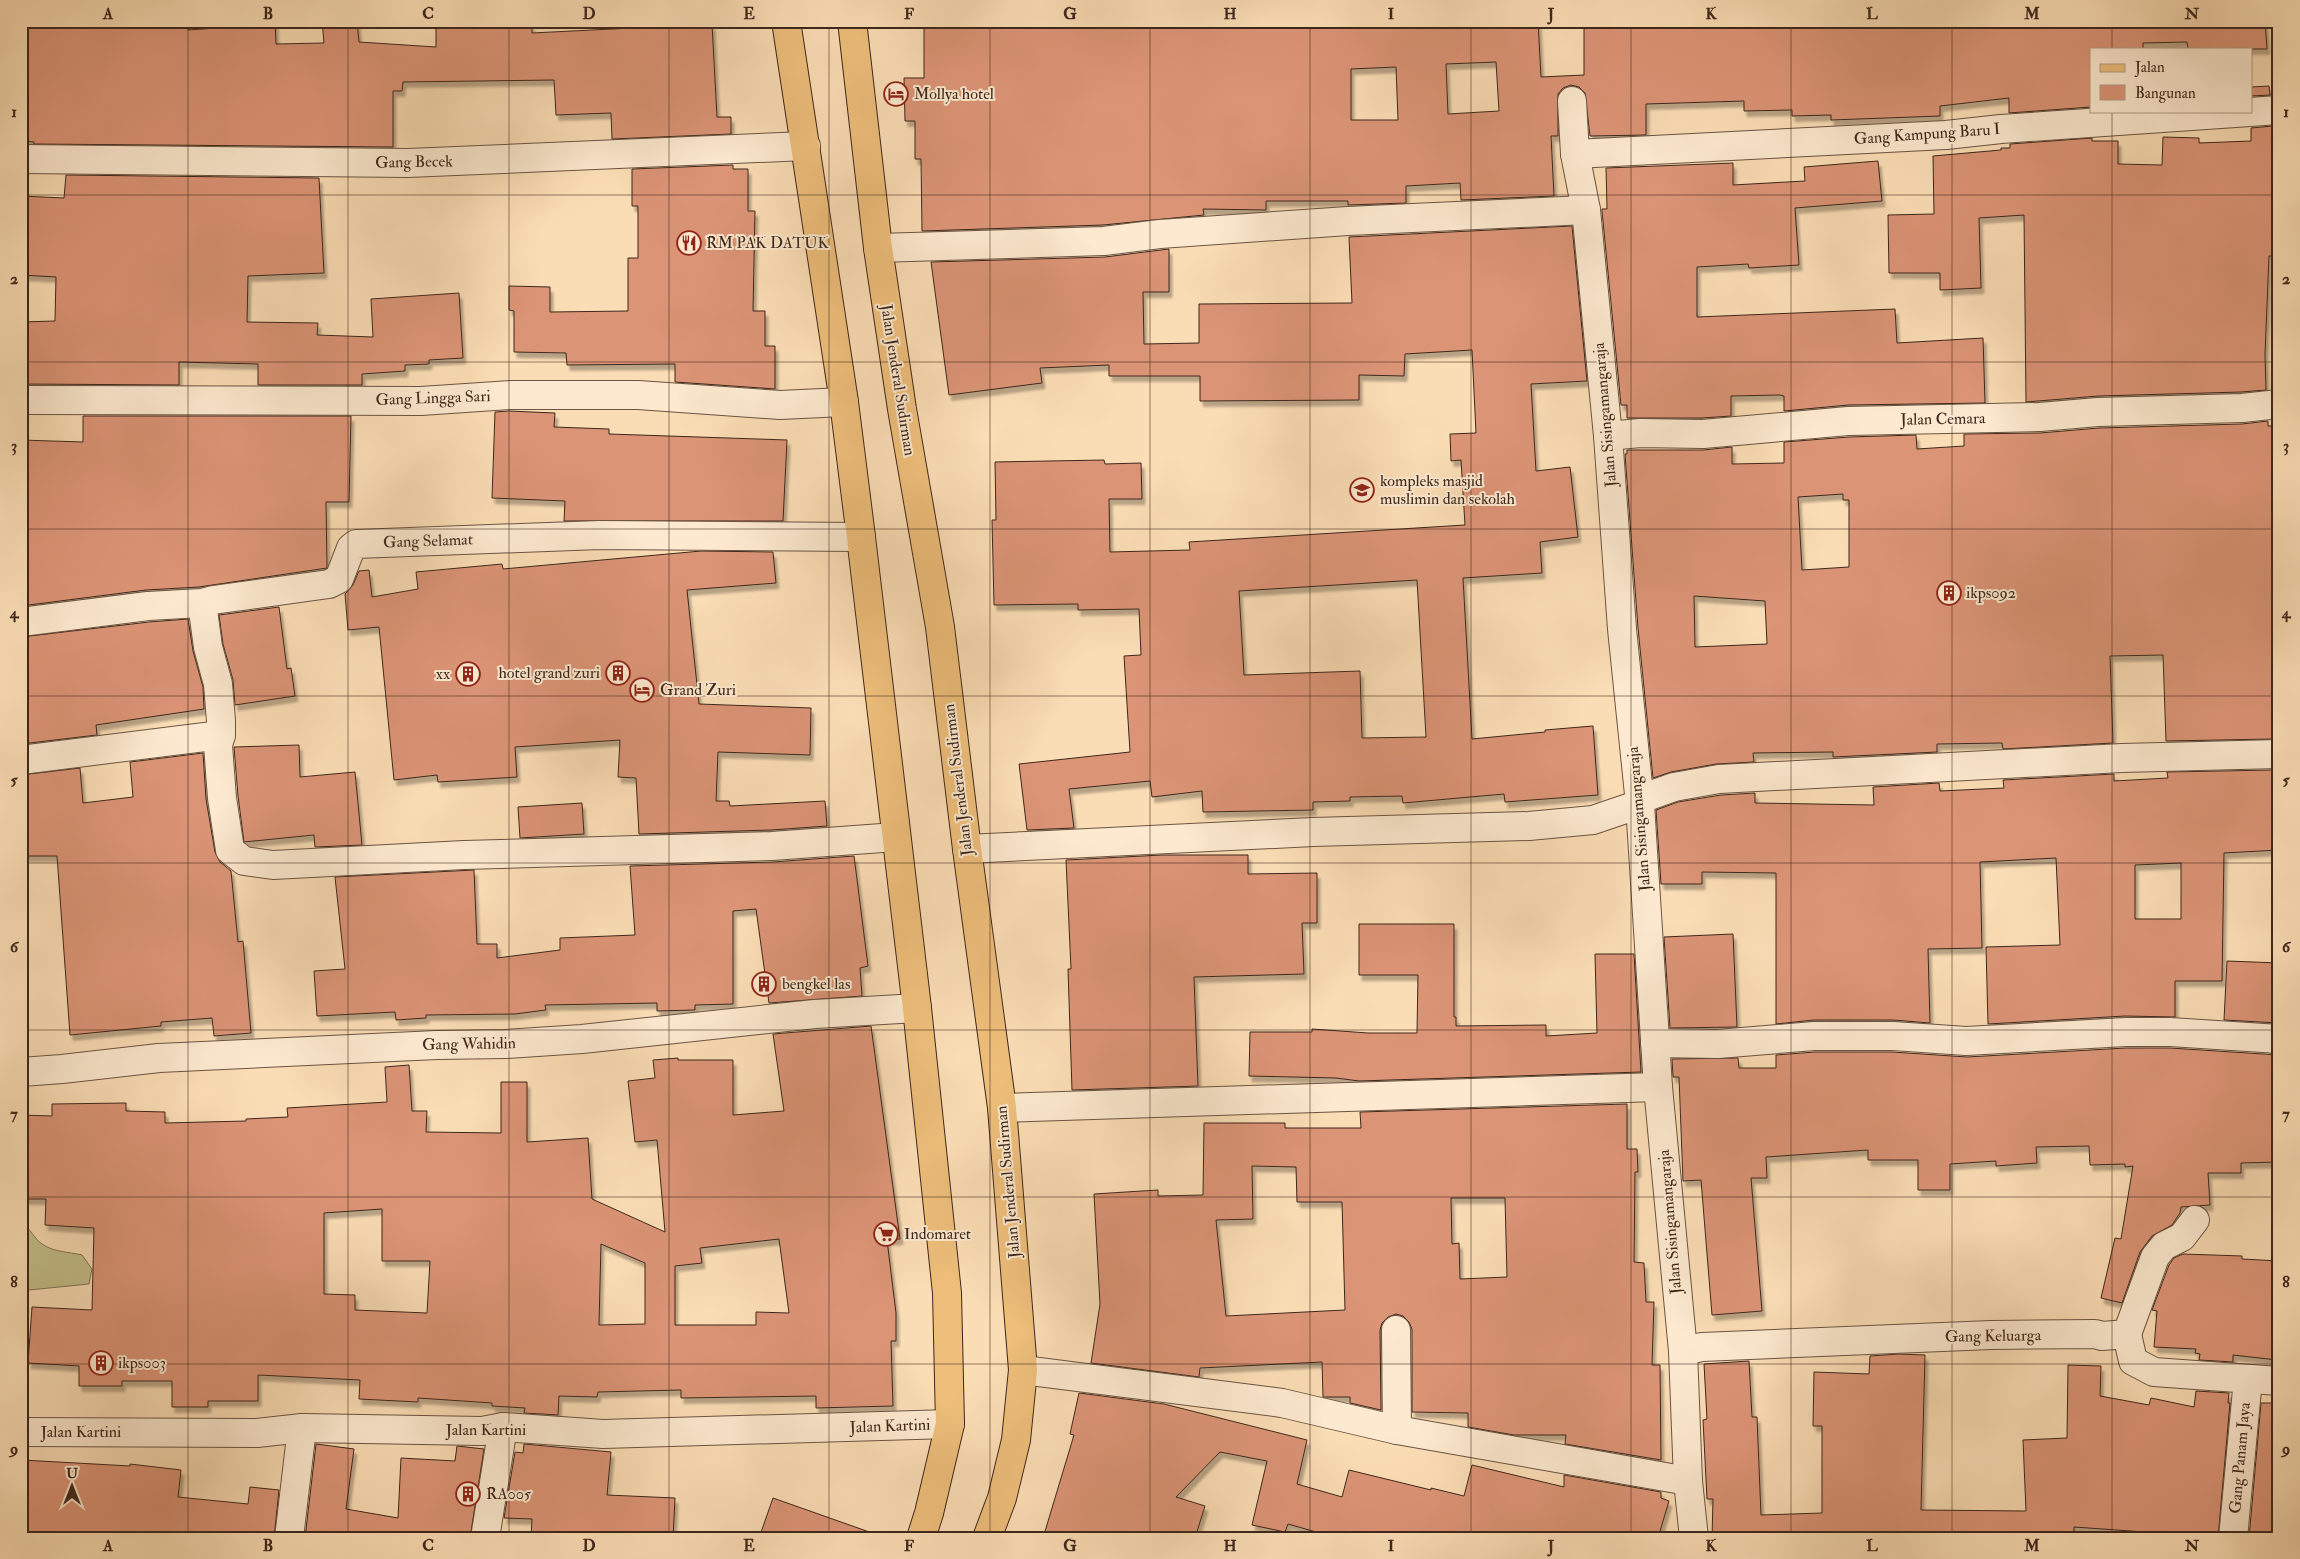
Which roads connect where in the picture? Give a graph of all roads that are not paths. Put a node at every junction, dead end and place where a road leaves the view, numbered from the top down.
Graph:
1 (786, 21) edge
2 (852, 21) edge
3 (1572, 101) dead end
4 (2279, 110) edge
5 (2250, 112) edge
6 (2252, 112) edge
7 (806, 146) junction
8 (1575, 154) junction
9 (21, 158) edge
10 (1586, 210) junction
11 (878, 248) junction
12 (21, 400) edge
13 (844, 402) junction
14 (2279, 404) edge
15 (1608, 436) junction
16 (861, 537) junction
17 (202, 603) junction
18 (21, 622) edge
19 (221, 735) junction
20 (2279, 754) edge
21 (21, 760) edge
22 (1640, 804) junction
23 (896, 837) junction
24 (967, 849) junction
25 (917, 1008) junction
26 (2279, 1039) edge
27 (1655, 1043) junction
28 (21, 1072) edge
29 (1658, 1087) junction
30 (1002, 1108) junction
31 (2195, 1220) dead end
32 (1396, 1330) dead end
33 (2127, 1334) junction
34 (1683, 1351) junction
35 (1023, 1370) junction
36 (2248, 1379) junction
37 (2279, 1381) edge
38 (950, 1424) junction
39 (503, 1427) junction
40 (302, 1428) junction
41 (1397, 1430) junction
42 (21, 1432) edge
43 (1688, 1481) junction
44 (289, 1538) edge
45 (485, 1538) edge
46 (921, 1538) edge
47 (987, 1538) edge
48 (1694, 1538) edge
49 (2233, 1538) edge

1 - 7 main road
2 - 11 main road, Jalan Jenderal Sudirman
3 - 8 street, Jalan Sisingamangaraja
4 - 6 street, Gang Kampung Baru I
5 - 8 street, Gang Kampung Baru I
7 - 9 street, Gang Becek
7 - 13 main road
8 - 10 street, Jalan Sisingamangaraja
10 - 11 street
10 - 15 street, Jalan Sisingamangaraja
11 - 24 main road, Jalan Jenderal Sudirman
12 - 13 street, Gang Lingga Sari
13 - 16 main road
14 - 15 street, Jalan Cemara
15 - 22 street, Jalan Sisingamangaraja
16 - 17 street, Gang Selamat
16 - 23 main road
17 - 18 street, Gang Selamat
17 - 19 street
19 - 21 street
19 - 23 street
20 - 22 street
22 - 24 street
22 - 27 street, Jalan Sisingamangaraja
23 - 25 main road
24 - 30 main road, Jalan Jenderal Sudirman
25 - 28 street, Gang Wahidin
25 - 38 main road
26 - 27 street
27 - 29 street, Jalan Sisingamangaraja
29 - 30 street
29 - 34 street, Jalan Sisingamangaraja
30 - 35 main road, Jalan Jenderal Sudirman
31 - 33 street
32 - 41 street
33 - 34 street, Gang Keluarga
33 - 36 street
34 - 43 street, Jalan Sisingamangaraja
35 - 41 street
35 - 47 main road, Jalan Jenderal Sudirman
36 - 37 street
36 - 49 street, Gang Panam Jaya
38 - 39 street, Jalan Kartini
38 - 46 main road
39 - 40 street, Jalan Kartini
39 - 45 street
40 - 42 street, Jalan Kartini
40 - 44 street
41 - 43 street
43 - 48 street, Jalan Sisingamangaraja

